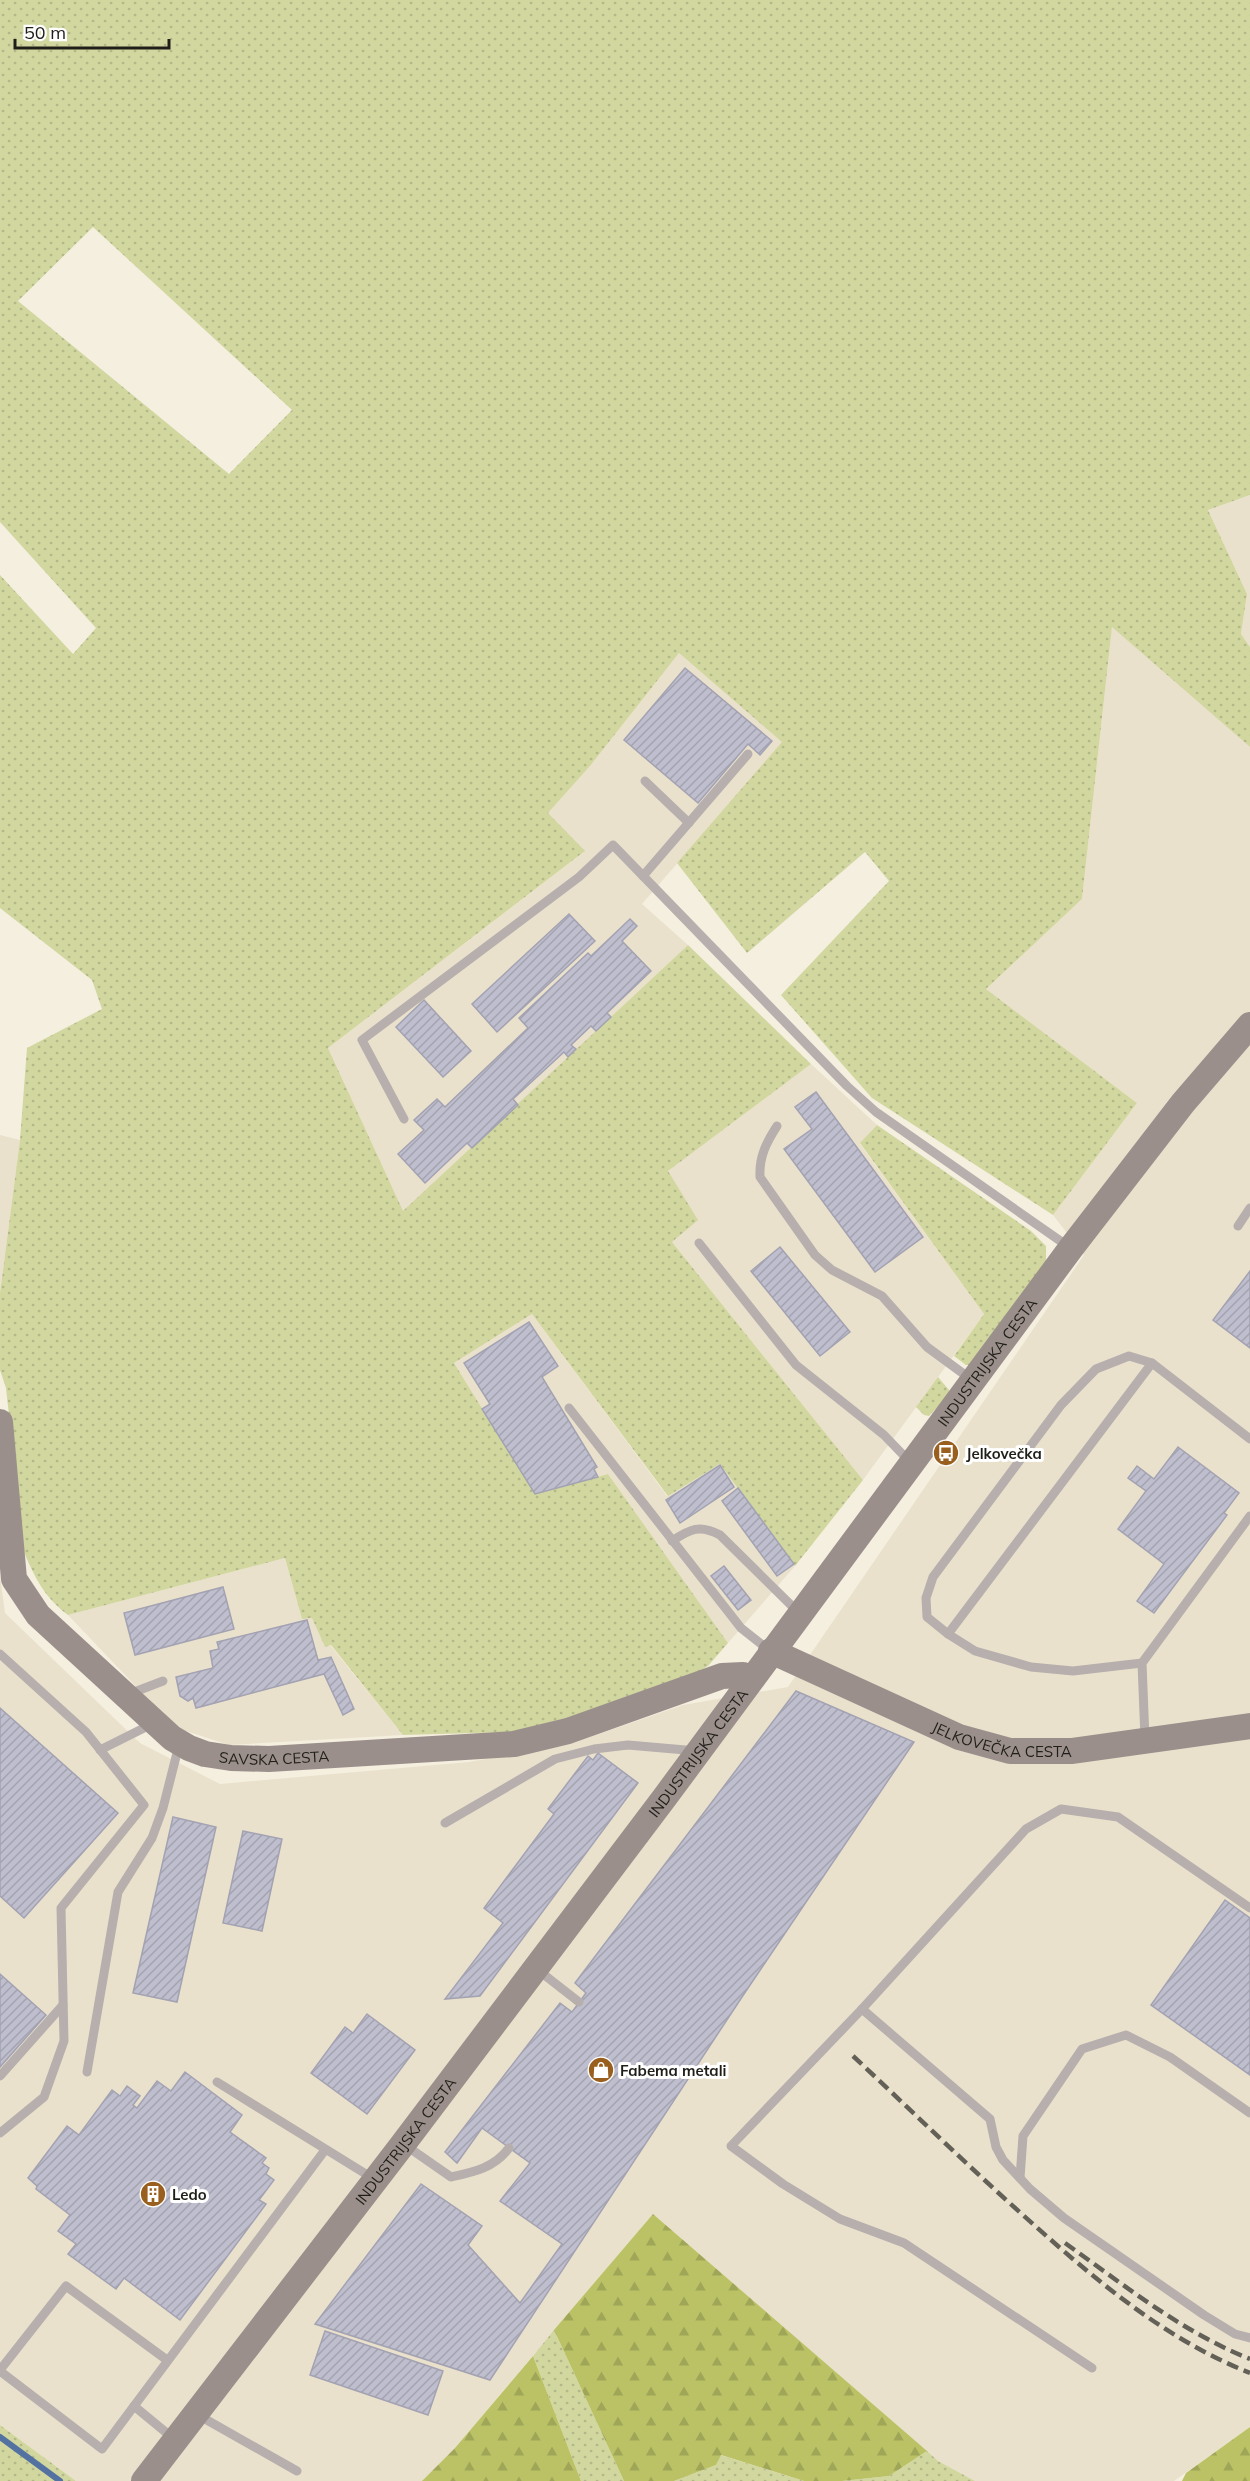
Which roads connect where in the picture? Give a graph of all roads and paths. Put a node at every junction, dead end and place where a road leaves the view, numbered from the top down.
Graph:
1 (748, 754) dead end
2 (645, 781) dead end
3 (689, 823) junction
4 (643, 876) junction
5 (1250, 1025) edge
6 (404, 1119) dead end
7 (777, 1126) dead end
8 (1250, 1208) edge
9 (1238, 1226) dead end
10 (699, 1243) dead end
11 (1071, 1248) junction
12 (1152, 1362) junction
13 (974, 1381) junction
14 (569, 1408) dead end
15 (0, 1422) edge
16 (1250, 1439) edge
17 (912, 1464) junction
18 (1250, 1516) edge
19 (672, 1541) junction
20 (799, 1613) junction
21 (948, 1634) junction
22 (771, 1651) junction
23 (0, 1654) edge
24 (1142, 1663) junction
25 (750, 1680) junction
26 (163, 1681) dead end
27 (126, 1696) junction
28 (154, 1723) junction
29 (1250, 1726) edge
30 (1145, 1739) junction
31 (180, 1743) junction
32 (100, 1750) junction
33 (699, 1751) junction
34 (445, 1823) dead end
35 (1250, 1908) edge
36 (536, 1969) junction
37 (579, 2002) dead end
38 (63, 2005) junction
39 (862, 2009) junction
40 (87, 2072) dead end
41 (0, 2076) edge
42 (217, 2082) dead end
43 (1250, 2113) edge
44 (0, 2133) edge
45 (403, 2144) junction
46 (509, 2148) dead end
47 (326, 2150) junction
48 (1020, 2178) junction
49 (376, 2180) junction
50 (1250, 2338) edge
51 (167, 2360) junction
52 (1092, 2368) dead end
53 (0, 2371) edge
54 (134, 2406) junction
55 (197, 2414) junction
56 (177, 2441) junction
57 (297, 2471) dead end
58 (144, 2481) edge

1 - 3 lane
2 - 3 lane
3 - 4 lane
4 - 6 lane
4 - 11 lane
5 - 11 street, INDUSTRIJSKA CESTA
7 - 13 lane
8 - 9 lane
10 - 17 lane
11 - 13 street, INDUSTRIJSKA CESTA
12 - 16 lane
12 - 21 lane
12 - 21 lane
13 - 17 street, INDUSTRIJSKA CESTA
14 - 19 lane
15 - 27 street, SAVSKA CESTA
17 - 20 street, INDUSTRIJSKA CESTA
18 - 24 lane
19 - 20 lane
19 - 22 lane
20 - 22 street, INDUSTRIJSKA CESTA
21 - 24 lane
22 - 25 street, INDUSTRIJSKA CESTA
22 - 30 street, JELKOVEČKA CESTA
23 - 32 lane
24 - 30 lane
25 - 31 street, SAVSKA CESTA
25 - 33 street, INDUSTRIJSKA CESTA
26 - 27 lane
27 - 28 street, SAVSKA CESTA
28 - 31 street, SAVSKA CESTA
28 - 32 lane
29 - 30 street, JELKOVEČKA CESTA
31 - 40 lane
32 - 38 lane
33 - 34 lane
33 - 36 street, INDUSTRIJSKA CESTA
35 - 39 lane
36 - 37 lane
36 - 45 street, INDUSTRIJSKA CESTA
38 - 41 lane
38 - 44 lane
39 - 48 lane
39 - 52 lane
42 - 47 lane
43 - 48 lane
45 - 46 lane
45 - 49 street, INDUSTRIJSKA CESTA
47 - 49 lane
47 - 51 lane
48 - 50 lane
49 - 55 street, INDUSTRIJSKA CESTA
51 - 53 lane
51 - 54 lane
53 - 54 lane
54 - 56 lane
55 - 56 street, INDUSTRIJSKA CESTA
55 - 57 lane
56 - 58 street, INDUSTRIJSKA CESTA

